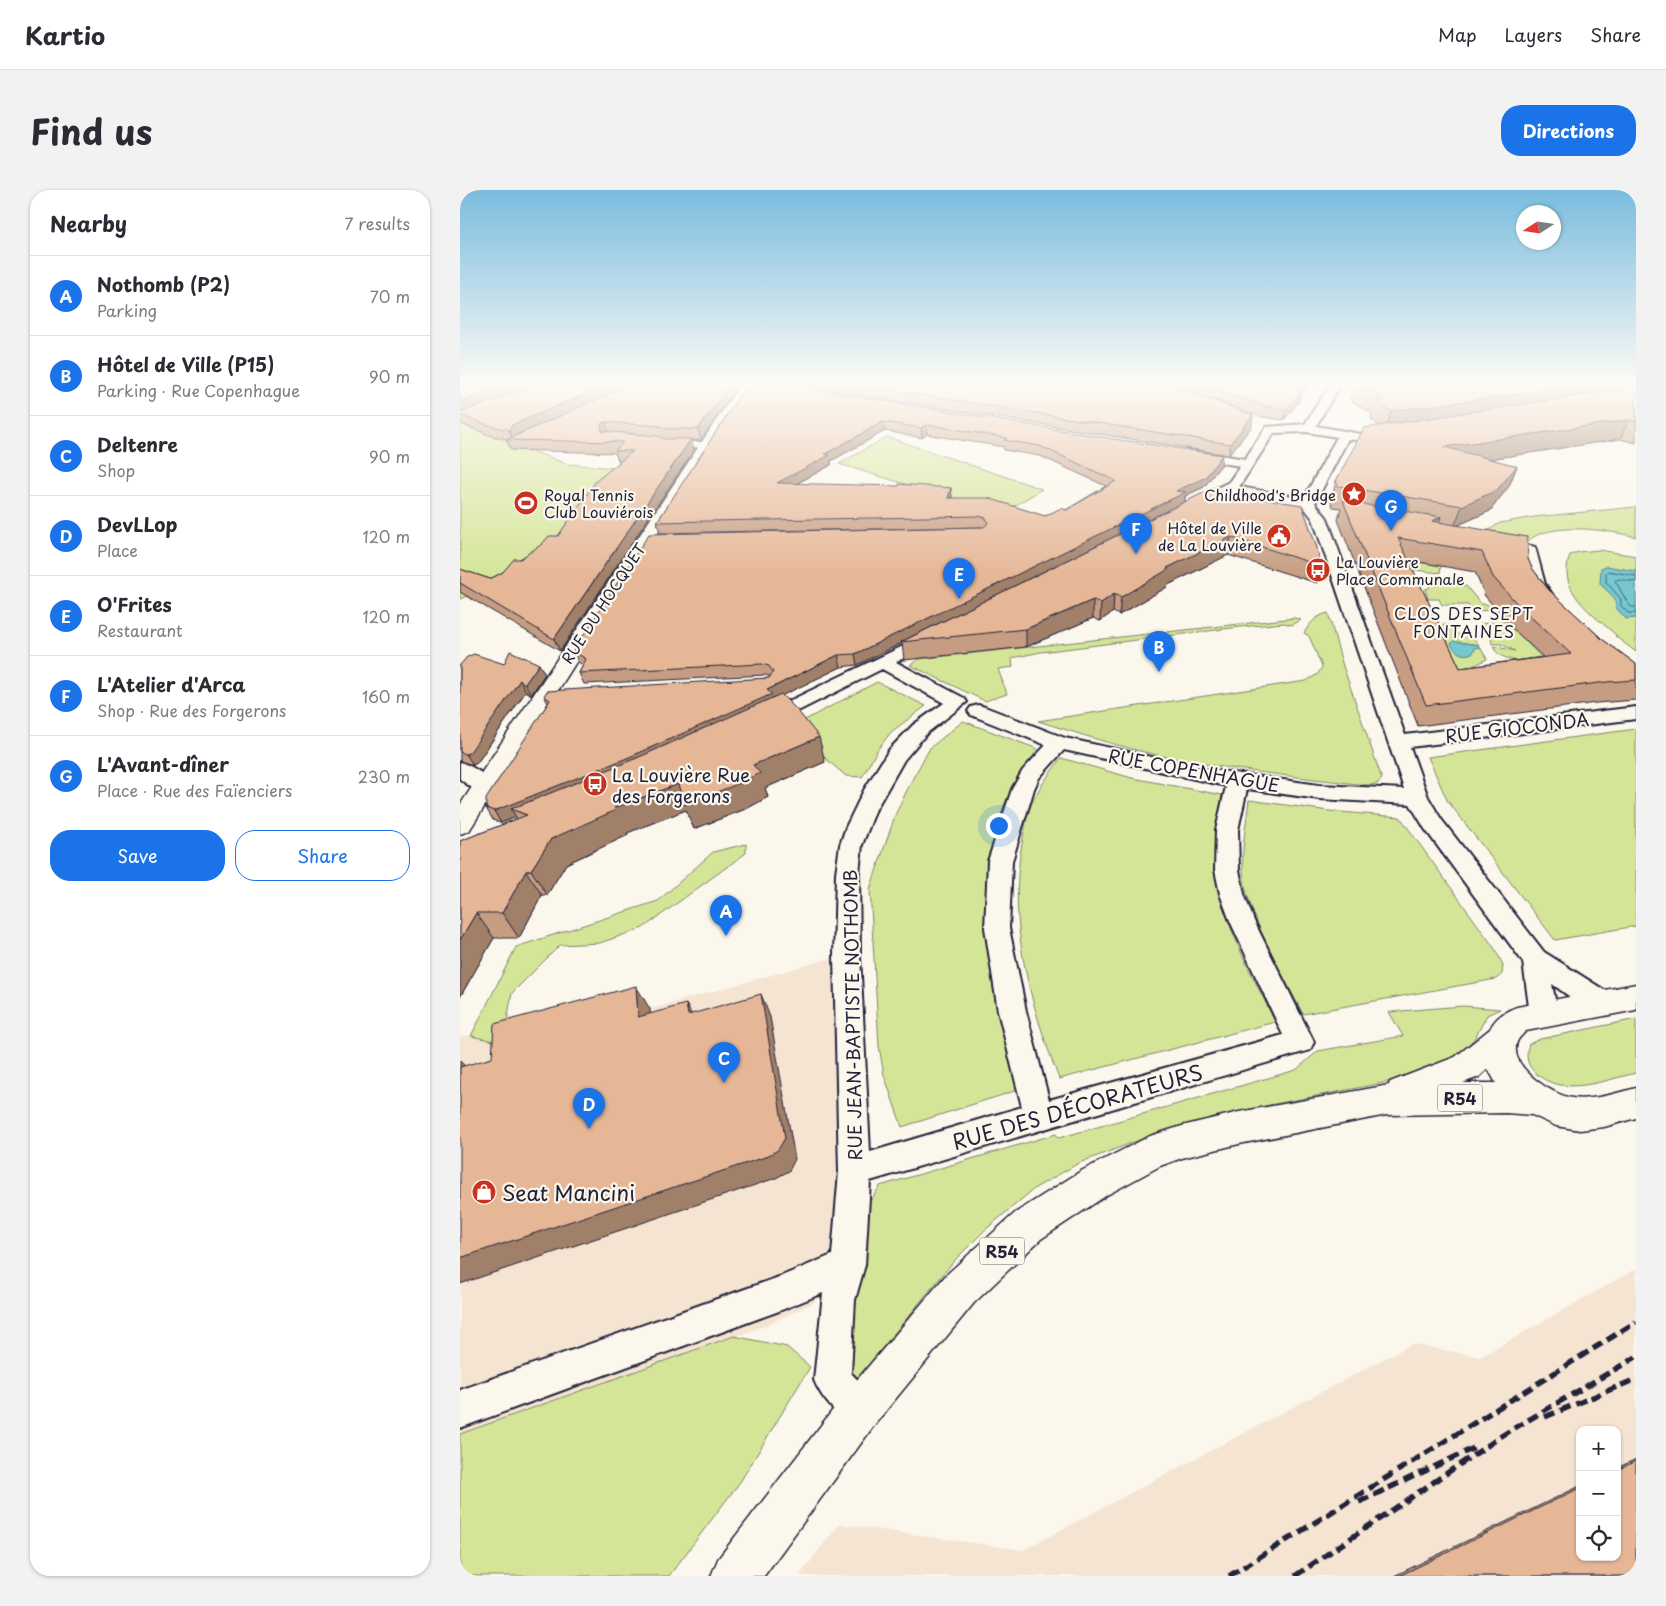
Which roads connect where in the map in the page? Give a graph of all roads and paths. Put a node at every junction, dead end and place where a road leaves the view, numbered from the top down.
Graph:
1 (706, 448) edge
2 (1258, 448) edge
3 (1344, 448) edge
4 (1182, 453) edge
5 (1247, 463) junction
6 (1227, 489) junction
7 (1311, 507) junction
8 (1177, 513) edge
9 (1333, 513) dead end
10 (665, 538) edge
11 (645, 539) junction
12 (1484, 539) edge
13 (1560, 614) edge
14 (944, 631) edge
15 (883, 662) junction
16 (978, 711) dead end
17 (1636, 713) edge
18 (744, 729) edge
19 (1399, 742) junction
20 (1059, 743) junction
21 (460, 769) edge
22 (1238, 780) junction
23 (485, 787) junction
24 (1417, 797) junction
25 (460, 825) edge
26 (1535, 959) junction
27 (1636, 997) edge
28 (1602, 1003) junction
29 (1544, 1014) junction
30 (1500, 1039) junction
31 (1387, 1100) junction
32 (1534, 1100) junction
33 (1636, 1103) edge
34 (1039, 1116) junction
35 (855, 1171) junction
36 (848, 1265) junction
37 (460, 1409) edge
38 (860, 1409) junction
39 (735, 1576) edge

1 - 11 street, RUE DU HOCQUET
2 - 5 street
3 - 7 street
4 - 5 street
5 - 6 street
6 - 7 street
6 - 8 street
7 - 9 street
7 - 19 street
10 - 11 street
11 - 23 street, RUE DU HOCQUET
12 - 13 street
14 - 15 street
15 - 18 street
15 - 35 street, RUE JEAN-BAPTISTE NOTHOMB
16 - 20 street, RUE COPENHAGUE
17 - 19 street, RUE GIOCONDA
19 - 24 street
20 - 22 street, RUE COPENHAGUE
20 - 34 street
21 - 23 street
22 - 24 street, RUE COPENHAGUE
22 - 34 street, RUE DES DÉCORATEURS
23 - 25 street, RUE DU HOCQUET
24 - 26 street
26 - 28 street
26 - 29 street
27 - 28 street, R54
28 - 29 street, R54
29 - 30 street, R54
30 - 31 street, R54
30 - 32 street, R54
31 - 32 street, R54
31 - 38 street, R54
32 - 33 street, R54
34 - 35 street, RUE DES DÉCORATEURS
35 - 36 street, RUE JEAN-BAPTISTE NOTHOMB
36 - 37 street
36 - 38 street, RUE JEAN-BAPTISTE NOTHOMB
38 - 39 street, R54

